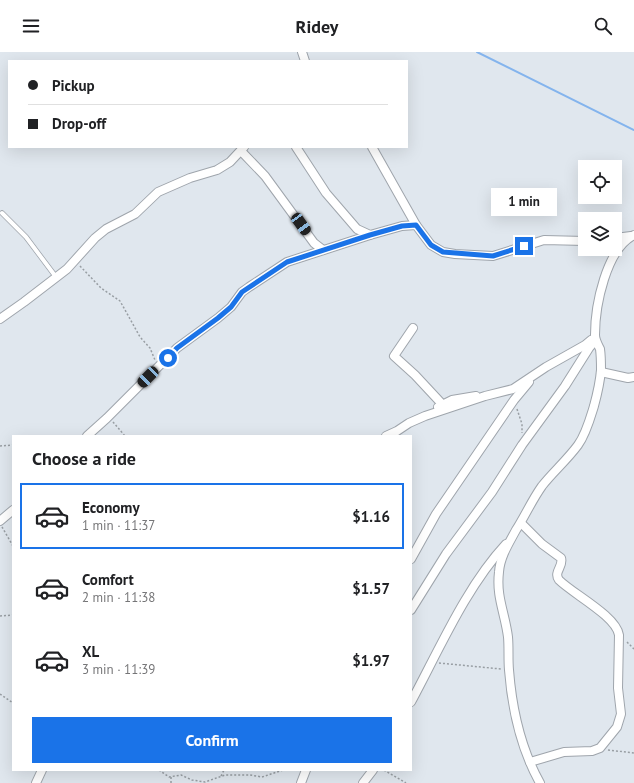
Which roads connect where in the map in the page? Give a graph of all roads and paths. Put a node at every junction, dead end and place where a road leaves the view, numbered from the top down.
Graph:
1 (297, 148) edge
2 (373, 148) edge
3 (242, 149) edge
4 (2, 213) dead end
5 (416, 225) junction
6 (370, 235) junction
7 (633, 235) edge
8 (622, 237) edge
9 (578, 241) edge
10 (323, 250) junction
11 (74, 261) junction
12 (56, 277) junction
13 (0, 319) edge
14 (413, 328) dead end
15 (595, 333) junction
16 (158, 367) junction
17 (601, 372) junction
18 (534, 376) junction
19 (634, 378) edge
20 (485, 396) junction
21 (514, 400) junction
22 (442, 404) junction
23 (425, 416) junction
24 (107, 418) junction
25 (88, 435) edge
26 (124, 435) edge
27 (388, 435) edge
28 (12, 445) edge
29 (522, 445) junction
30 (0, 446) edge
31 (12, 511) edge
32 (0, 522) edge
33 (521, 523) junction
34 (513, 536) junction
35 (12, 544) edge
36 (412, 557) edge
37 (412, 608) edge
38 (12, 615) edge
39 (0, 616) edge
40 (431, 664) junction
41 (509, 670) junction
42 (0, 694) edge
43 (412, 700) edge
44 (12, 702) edge
45 (600, 748) junction
46 (634, 753) edge
47 (530, 762) junction
48 (42, 771) edge
49 (160, 771) edge
50 (224, 771) edge
51 (280, 771) edge
52 (306, 771) edge
53 (372, 771) edge
54 (386, 771) edge
55 (171, 776) junction
56 (221, 776) junction
57 (36, 783) edge
58 (171, 783) edge
59 (301, 783) edge
60 (363, 783) edge
61 (406, 783) edge
62 (540, 783) edge

1 - 6 street
2 - 5 street
3 - 10 street
3 - 11 street
4 - 12 lane
5 - 6 street
5 - 9 street
6 - 10 street
7 - 8 street
7 - 15 street
10 - 16 street
11 - 12 street
11 - 16 path
12 - 13 street
14 - 22 street
15 - 17 street
15 - 18 street
15 - 29 street
16 - 24 street
17 - 19 street
17 - 33 street
18 - 20 street
18 - 21 street
20 - 22 street
20 - 23 street
21 - 29 path
21 - 36 street
22 - 23 street
23 - 27 street
24 - 25 street
24 - 26 path
28 - 30 path
29 - 37 street
31 - 32 street
32 - 35 path
33 - 34 street
33 - 45 street
34 - 40 street
34 - 41 street
38 - 39 path
40 - 41 path
40 - 43 street
41 - 47 street
42 - 44 path
45 - 46 path
45 - 47 street
47 - 62 street
48 - 57 street
49 - 55 path
50 - 56 path
51 - 56 path
52 - 59 street
53 - 60 street
54 - 61 path
55 - 56 path
55 - 58 path

